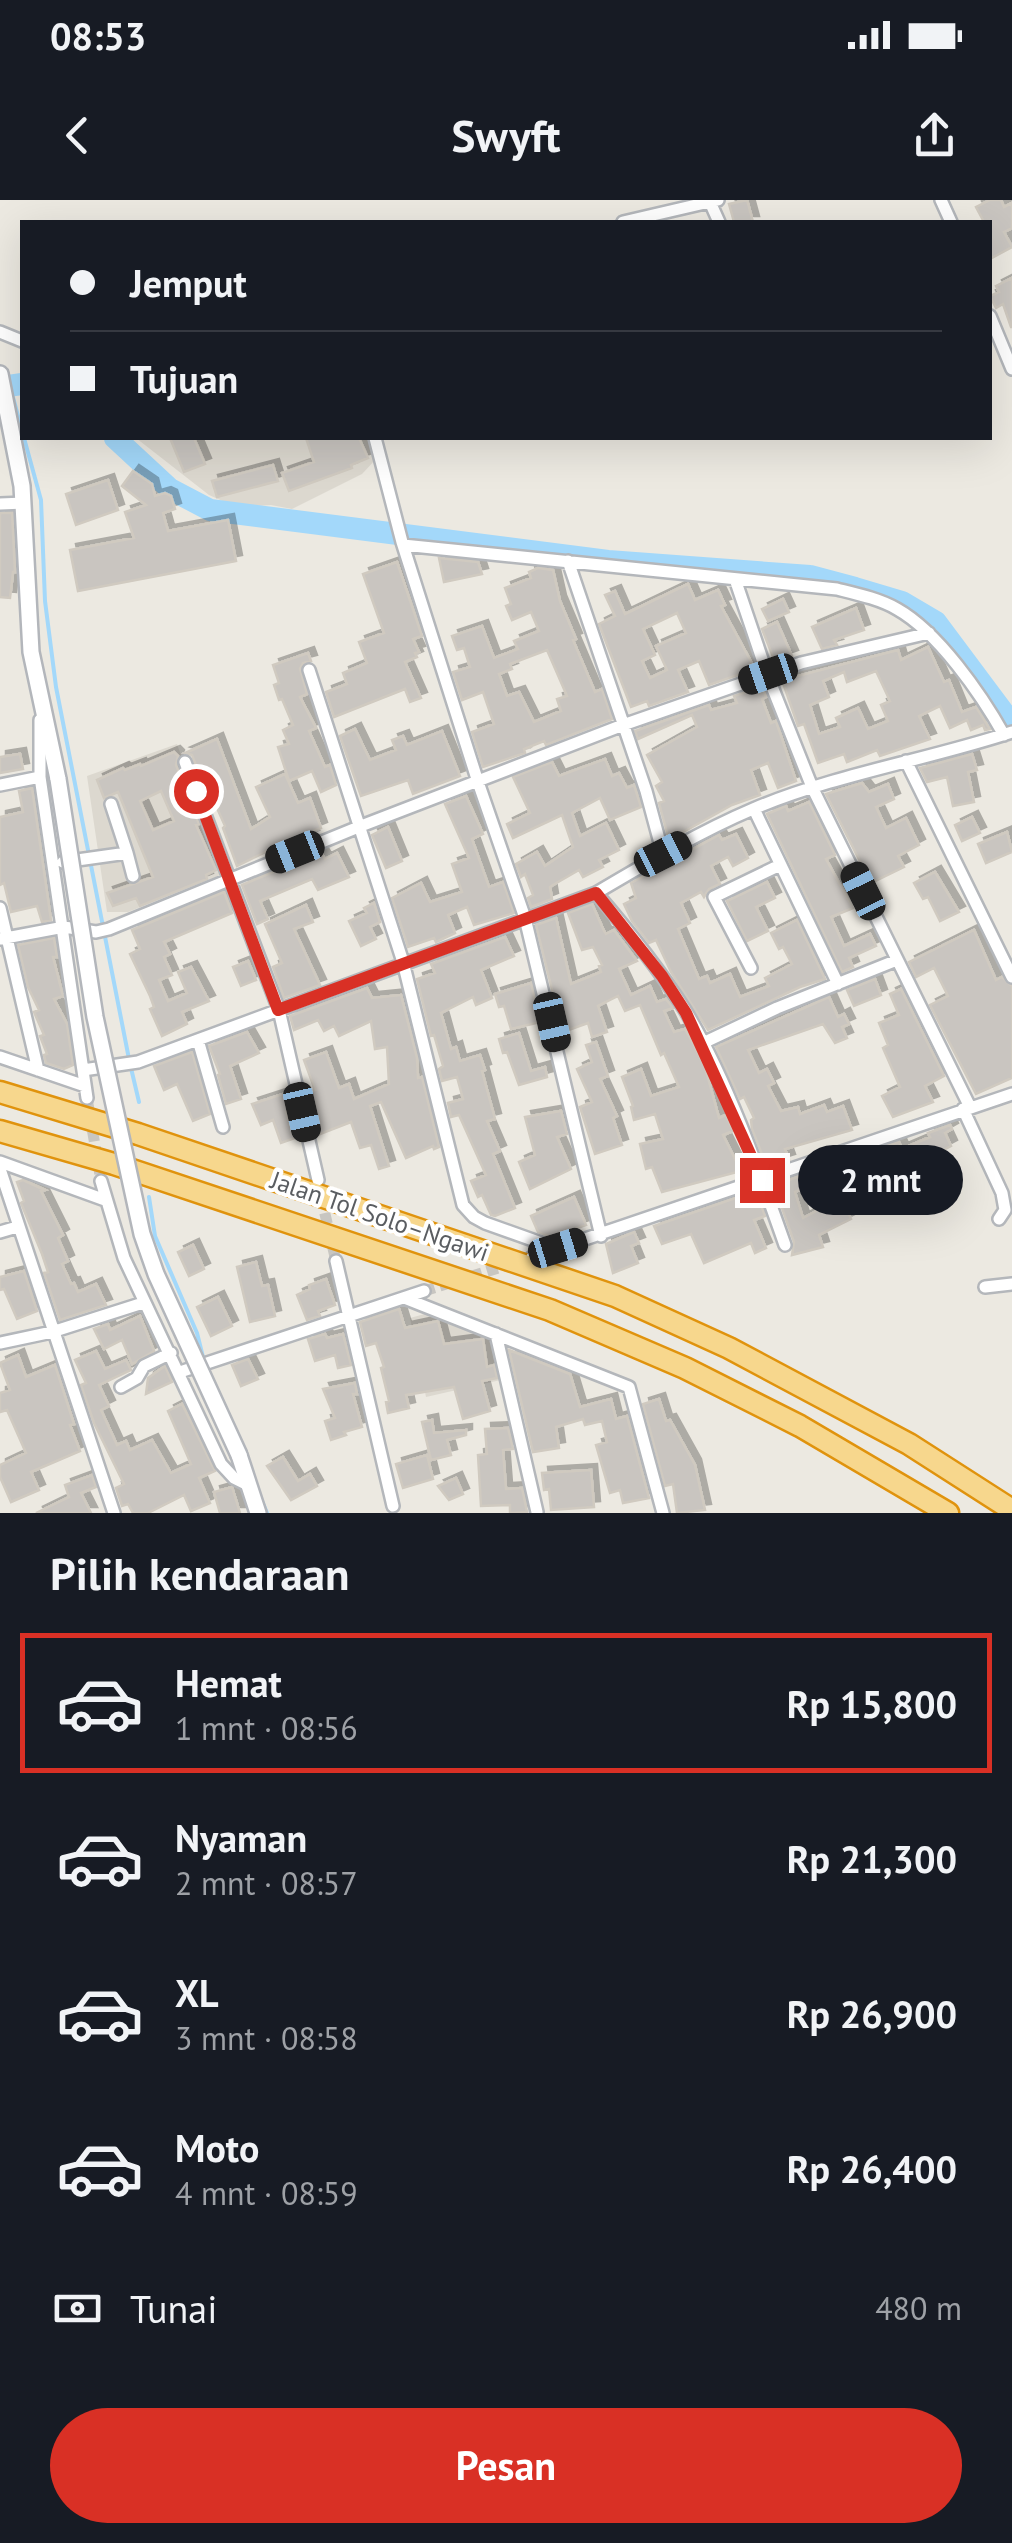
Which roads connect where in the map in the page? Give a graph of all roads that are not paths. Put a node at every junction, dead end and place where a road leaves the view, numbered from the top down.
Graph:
1 (714, 201) edge
2 (632, 220) edge
3 (992, 320) edge
4 (1011, 362) edge
5 (0, 374) edge
6 (376, 440) edge
7 (8, 453) edge
8 (24, 503) junction
9 (0, 504) edge
10 (403, 543) junction
11 (568, 560) junction
12 (735, 579) junction
13 (929, 633) junction
14 (309, 670) dead end
15 (768, 674) junction
16 (40, 704) junction
17 (623, 724) junction
18 (1008, 734) edge
19 (906, 761) junction
20 (185, 762) dead end
21 (40, 777) junction
22 (478, 782) junction
23 (0, 784) edge
24 (812, 787) junction
25 (111, 804) dead end
26 (754, 808) junction
27 (361, 826) junction
28 (126, 853) junction
29 (663, 854) junction
30 (54, 862) junction
31 (780, 864) junction
32 (134, 876) dead end
33 (229, 879) junction
34 (596, 893) junction
35 (0, 908) edge
36 (525, 918) junction
37 (64, 927) junction
38 (3, 938) edge
39 (897, 960) junction
40 (404, 962) junction
41 (751, 968) dead end
42 (1012, 977) edge
43 (838, 984) junction
44 (278, 1010) junction
45 (198, 1040) junction
46 (703, 1043) junction
47 (0, 1057) edge
48 (38, 1070) junction
49 (83, 1070) junction
50 (0, 1092) edge
51 (1012, 1094) edge
52 (966, 1108) junction
53 (223, 1126) dead end
54 (0, 1131) edge
55 (0, 1162) edge
56 (0, 1170) edge
57 (318, 1180) tunnel mouth
58 (762, 1180) junction
59 (101, 1182) tunnel mouth
60 (104, 1200) junction
61 (998, 1219) dead end
62 (17, 1228) junction
63 (0, 1232) edge
64 (600, 1236) junction
65 (785, 1246) dead end
66 (558, 1248) junction
67 (532, 1257) dead end
68 (336, 1261) tunnel mouth
69 (1012, 1284) edge
70 (985, 1287) dead end
71 (424, 1291) tunnel mouth
72 (404, 1298) junction
73 (143, 1303) junction
74 (350, 1318) junction
75 (52, 1332) junction
76 (496, 1334) junction
77 (0, 1343) edge
78 (170, 1353) junction
79 (180, 1372) junction
80 (121, 1387) dead end
81 (250, 1486) junction
82 (393, 1506) dead end
83 (1012, 1510) edge
84 (537, 1512) edge
85 (114, 1513) edge
86 (258, 1513) edge
87 (663, 1513) edge
88 (948, 1513) edge

1 - 2 street
3 - 4 street
5 - 7 main road
6 - 10 street
7 - 8 main road
8 - 9 street
8 - 16 main road
10 - 11 street
10 - 22 street
11 - 12 street
11 - 17 street
12 - 13 street
12 - 15 street
13 - 15 street
13 - 18 street
14 - 27 street
15 - 17 street
15 - 24 street
16 - 21 street
16 - 81 main road, bridge
17 - 22 street
17 - 29 street
18 - 19 street
19 - 24 street
19 - 42 street
20 - 33 street
21 - 23 street
21 - 30 street
22 - 27 street
22 - 36 street
24 - 26 street
24 - 39 street
25 - 28 street
26 - 29 street
26 - 31 street
27 - 33 street
27 - 40 street
28 - 30 street
28 - 32 street
29 - 34 street
30 - 37 street
31 - 41 street
31 - 43 street
33 - 37 street
33 - 44 street
34 - 36 street
34 - 46 street
35 - 38 street
36 - 40 street
36 - 64 street
37 - 38 street
37 - 49 street
38 - 48 street
39 - 43 street
39 - 52 street
40 - 44 street
40 - 66 street
43 - 46 street
44 - 45 street
44 - 57 street
45 - 49 street
45 - 53 street
46 - 58 street
47 - 48 street
48 - 49 street
50 - 83 highway, Jalan Tol Solo–Ngawi
51 - 52 street
52 - 58 street
52 - 61 street
54 - 88 highway, Jalan Tol Solo–Ngawi
55 - 60 street
56 - 62 street
58 - 64 street
58 - 65 street
59 - 60 street
60 - 73 street
62 - 63 street
62 - 75 street
64 - 66 street
66 - 67 street
68 - 74 street
69 - 70 street
71 - 72 street
72 - 74 street
72 - 76 street
73 - 75 street
73 - 78 street
74 - 79 street
74 - 82 street
75 - 77 street
75 - 85 street
76 - 84 street
76 - 87 street
78 - 79 street
78 - 80 street
79 - 81 street
81 - 86 main road

